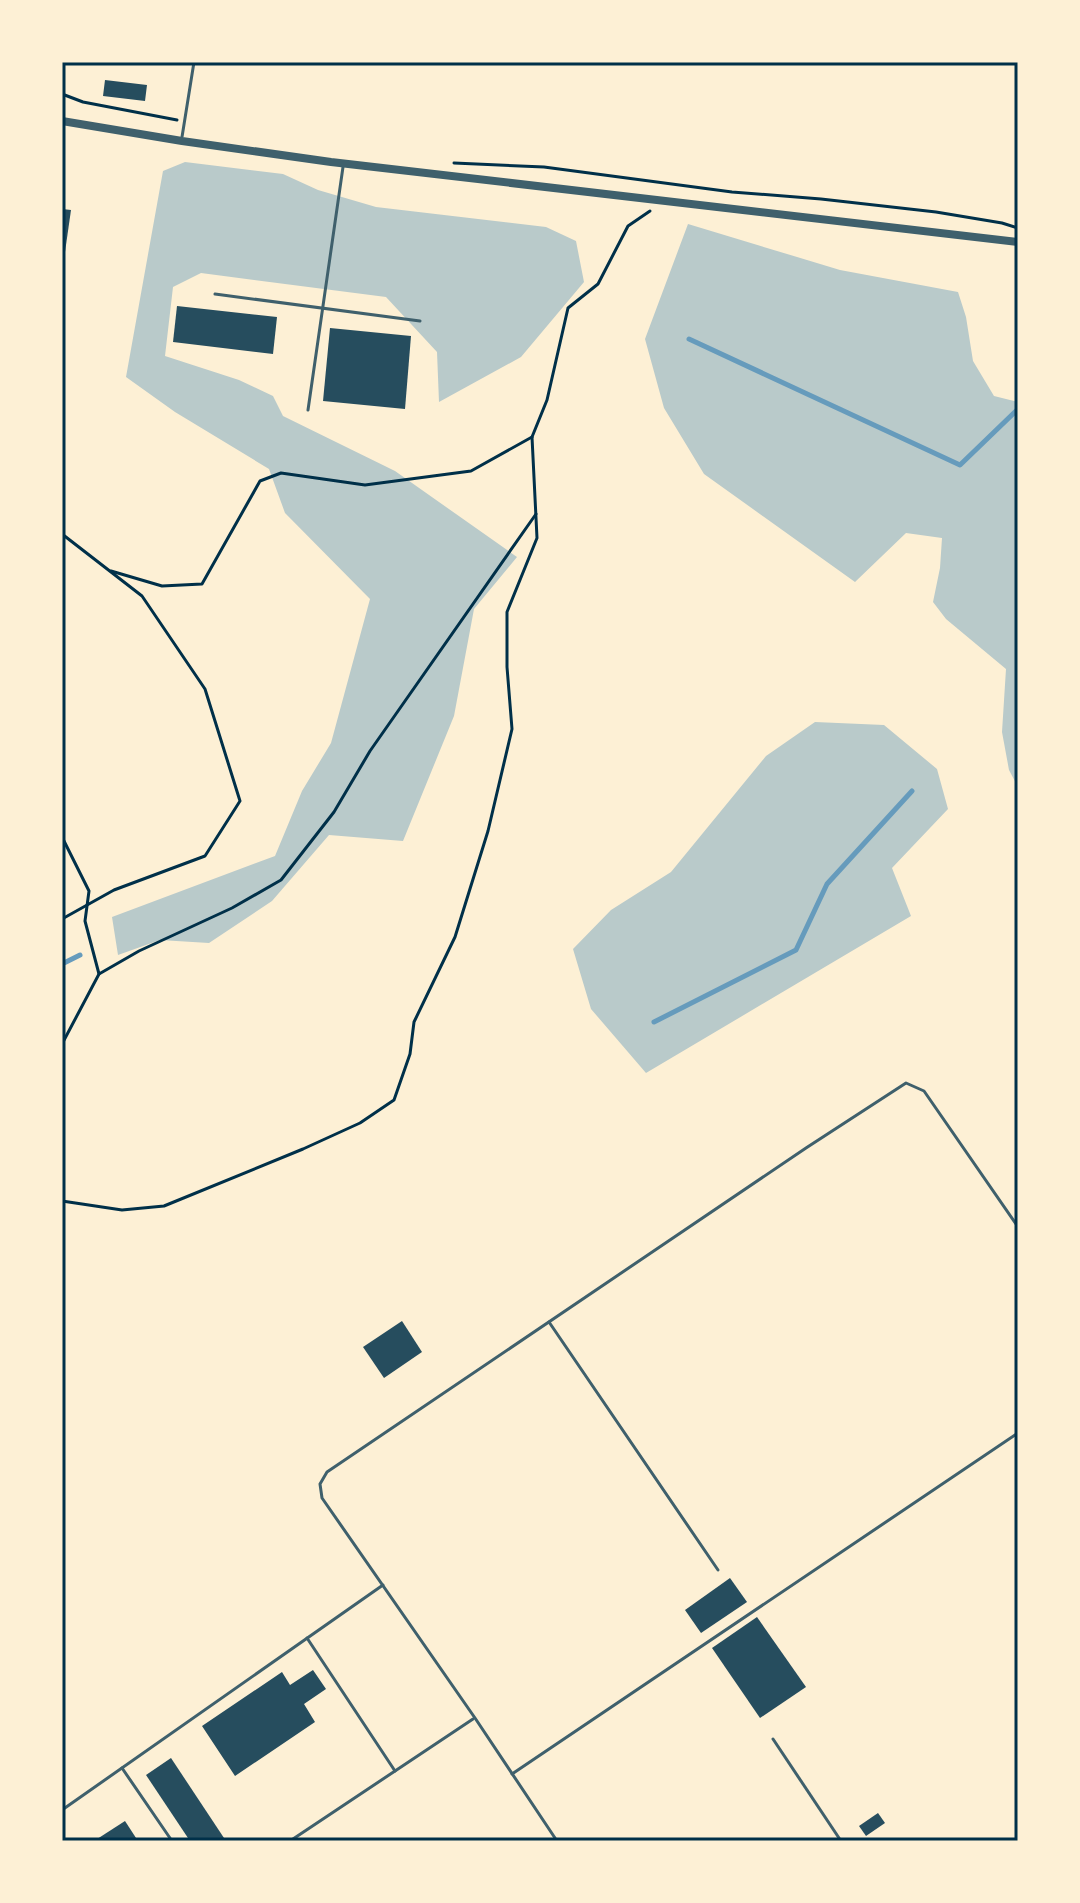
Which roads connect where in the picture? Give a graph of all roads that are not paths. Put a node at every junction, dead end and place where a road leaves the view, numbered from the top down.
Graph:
1 (194, 62) edge
2 (62, 121) edge
3 (182, 141) junction
4 (343, 163) junction
5 (1018, 242) edge
6 (215, 294) dead end
7 (323, 309) junction
8 (420, 321) dead end
9 (308, 410) dead end
10 (1018, 1227) edge
11 (549, 1322) junction
12 (1018, 1433) edge
13 (718, 1570) dead end
14 (383, 1585) junction
15 (307, 1638) junction
16 (475, 1718) junction
17 (773, 1739) dead end
18 (122, 1768) junction
19 (395, 1771) junction
20 (512, 1774) junction
21 (62, 1810) edge
22 (172, 1841) edge
23 (290, 1841) edge
24 (557, 1841) edge
25 (841, 1841) edge

1 - 3 lane
2 - 3 street
3 - 4 street
4 - 5 street
4 - 7 lane
6 - 7 lane
7 - 8 lane
7 - 9 lane
10 - 11 lane
11 - 13 lane
11 - 14 lane
12 - 20 lane
14 - 15 lane
14 - 16 lane
15 - 18 lane
15 - 19 lane
16 - 19 lane
16 - 20 lane
17 - 25 lane
18 - 21 lane
18 - 22 lane
19 - 23 lane
20 - 24 lane

